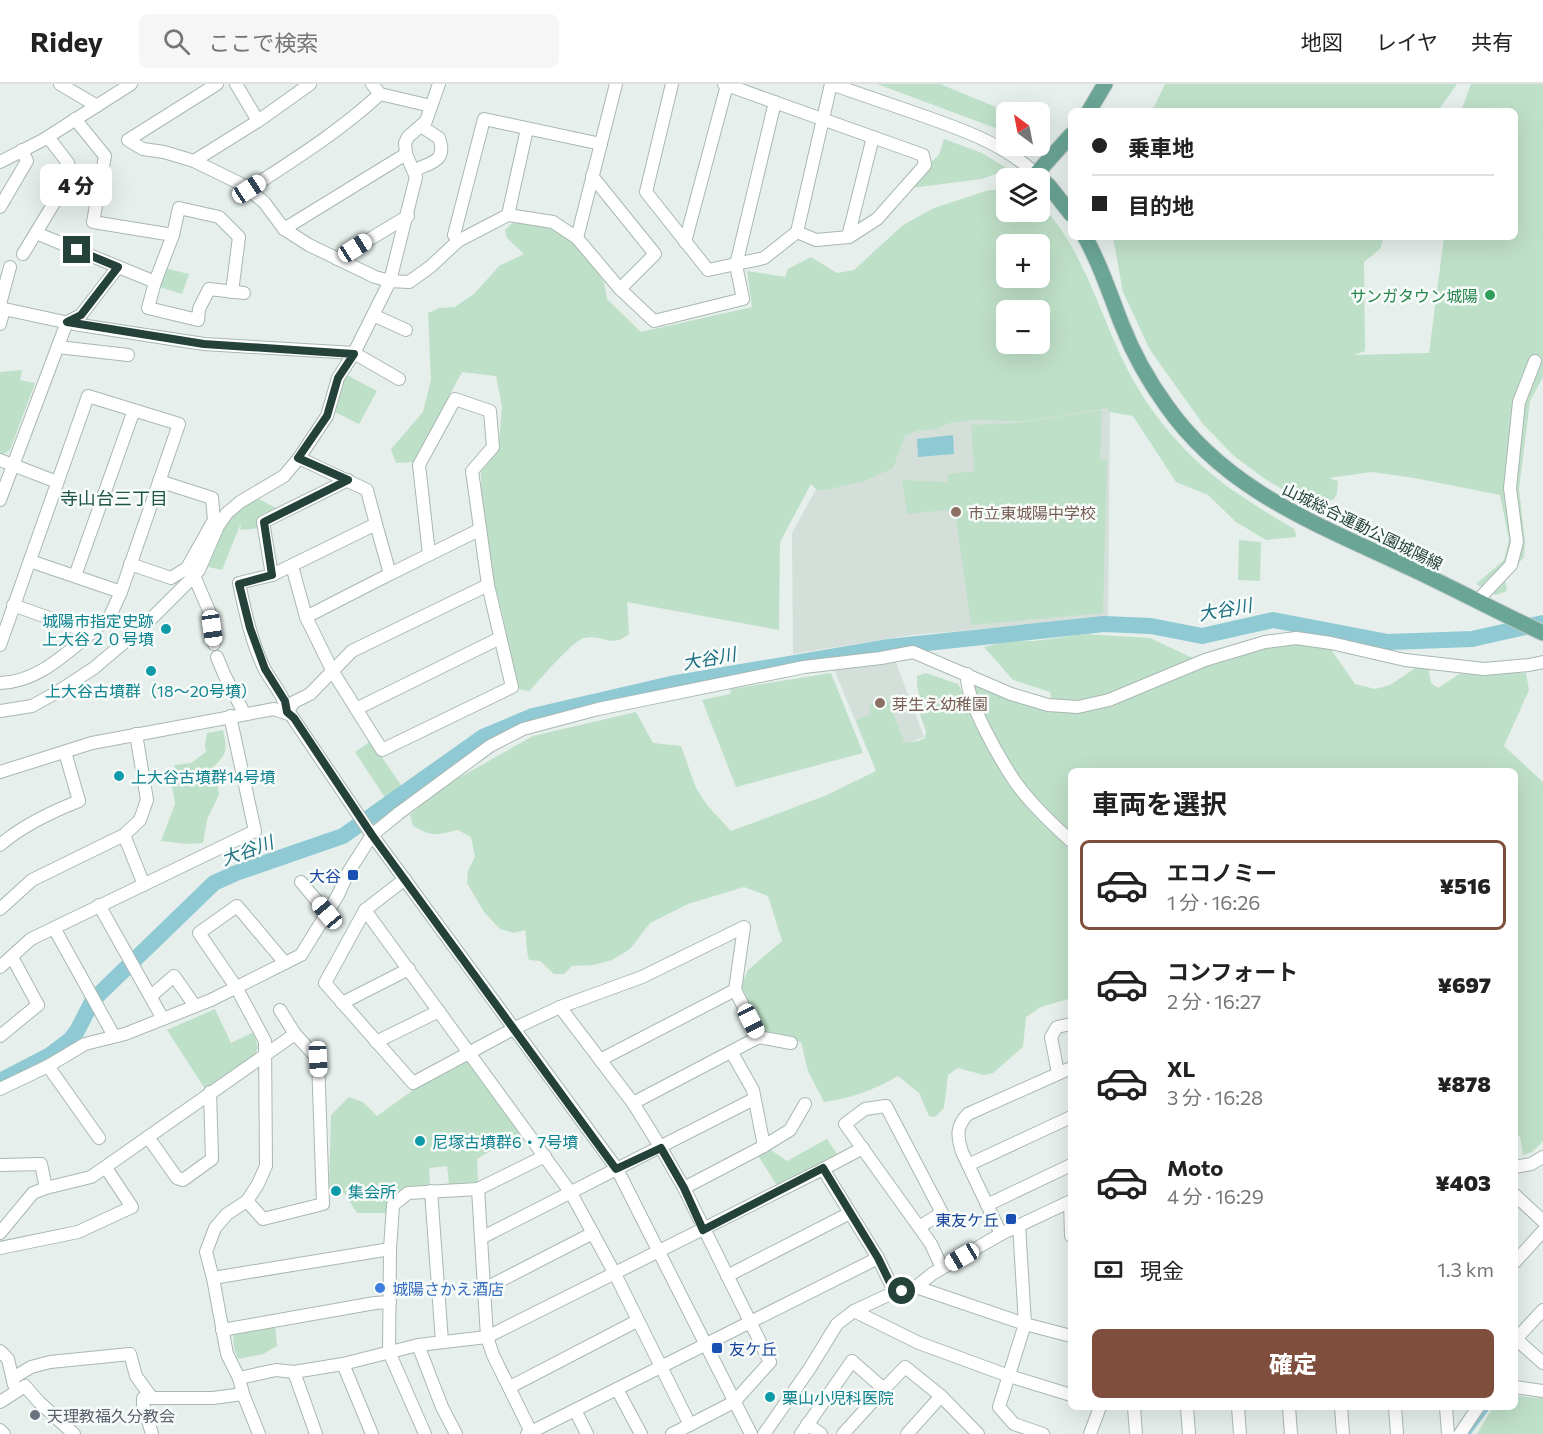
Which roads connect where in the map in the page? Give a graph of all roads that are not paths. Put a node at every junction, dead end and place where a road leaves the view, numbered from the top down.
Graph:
1 (60, 84) edge
2 (131, 84) edge
3 (217, 84) edge
4 (236, 84) edge
5 (310, 84) edge
6 (439, 84) edge
7 (615, 84) edge
8 (672, 84) edge
9 (726, 84) edge
10 (831, 84) edge
11 (1105, 84) edge
12 (376, 89) edge
13 (775, 102) junction
14 (97, 105) junction
15 (431, 106) junction
16 (1091, 108) edge
17 (75, 119) junction
18 (823, 119) junction
19 (258, 121) junction
20 (422, 126) junction
21 (527, 129) junction
22 (48, 137) junction
23 (873, 137) junction
24 (1068, 138) edge
25 (601, 144) junction
26 (22, 150) junction
27 (406, 154) junction
28 (194, 161) junction
29 (0, 162) edge
30 (1030, 168) edge
31 (1041, 168) edge
32 (414, 171) junction
33 (592, 176) junction
34 (1050, 187) edge
35 (249, 189) junction
36 (0, 207) edge
37 (1068, 210) edge
38 (508, 215) junction
39 (408, 216) junction
40 (284, 229) junction
41 (797, 232) junction
42 (36, 233) junction
43 (173, 235) junction
44 (848, 237) junction
45 (577, 238) junction
46 (1086, 240) edge
47 (458, 241) junction
48 (686, 242) junction
49 (23, 254) dead end
50 (337, 259) junction
51 (736, 265) junction
52 (10, 267) dead end
53 (118, 267) junction
54 (390, 281) junction
55 (155, 282) junction
56 (620, 289) junction
57 (1, 307) edge
58 (373, 315) junction
59 (67, 322) junction
60 (0, 324) edge
61 (406, 330) dead end
62 (58, 347) junction
63 (354, 354) junction
64 (128, 355) dead end
65 (1535, 361) dead end
66 (399, 379) dead end
67 (134, 410) junction
68 (298, 458) junction
69 (0, 460) edge
70 (12, 465) junction
71 (348, 480) junction
72 (159, 481) junction
73 (57, 482) junction
74 (0, 500) edge
75 (376, 524) junction
76 (479, 530) junction
77 (429, 554) junction
78 (30, 561) junction
79 (130, 564) junction
80 (292, 566) junction
81 (390, 574) junction
82 (272, 575) junction
83 (75, 576) junction
84 (194, 576) junction
85 (488, 585) junction
86 (120, 592) junction
87 (1477, 601) junction
88 (13, 605) junction
89 (306, 617) junction
90 (91, 633) junction
91 (1543, 633) edge
92 (500, 638) junction
93 (214, 644) dead end
94 (0, 645) edge
95 (217, 657) dead end
96 (1543, 662) edge
97 (333, 672) junction
98 (967, 674) junction
99 (0, 684) edge
100 (356, 709) junction
101 (0, 711) edge
102 (287, 712) junction
103 (244, 713) junction
104 (230, 716) junction
105 (136, 734) junction
106 (65, 752) junction
107 (0, 772) edge
108 (367, 827) junction
109 (124, 835) junction
110 (1068, 838) edge
111 (0, 845) edge
112 (405, 879) junction
113 (301, 882) dead end
114 (144, 885) junction
115 (99, 905) junction
116 (0, 909) edge
117 (365, 910) junction
118 (327, 913) junction
119 (54, 928) junction
120 (12, 957) junction
121 (285, 963) junction
122 (0, 968) edge
123 (409, 969) junction
124 (236, 987) junction
125 (735, 990) junction
126 (151, 996) junction
127 (342, 1003) junction
128 (195, 1006) junction
129 (560, 1006) junction
130 (279, 1010) dead end
131 (439, 1011) junction
132 (163, 1019) junction
133 (1068, 1025) edge
134 (515, 1028) junction
135 (295, 1034) junction
136 (0, 1036) edge
137 (114, 1036) junction
138 (759, 1037) junction
139 (376, 1042) junction
140 (791, 1043) dead end
141 (470, 1053) junction
142 (732, 1053) junction
143 (264, 1054) junction
144 (600, 1060) junction
145 (48, 1066) junction
146 (1068, 1069) edge
147 (1058, 1072) junction
148 (0, 1089) edge
149 (210, 1092) junction
150 (754, 1100) junction
151 (633, 1103) junction
152 (805, 1104) dead end
153 (1068, 1118) edge
154 (148, 1137) junction
155 (99, 1138) dead end
156 (765, 1146) junction
157 (661, 1148) junction
158 (863, 1148) junction
159 (545, 1156) junction
160 (1542, 1158) edge
161 (0, 1165) edge
162 (968, 1165) junction
163 (1068, 1166) edge
164 (1518, 1166) edge
165 (106, 1168) junction
166 (823, 1168) junction
167 (616, 1169) junction
168 (46, 1188) junction
169 (684, 1188) junction
170 (478, 1189) junction
171 (431, 1191) junction
172 (571, 1193) junction
173 (1518, 1198) edge
174 (246, 1201) junction
175 (1068, 1203) edge
176 (987, 1205) junction
177 (850, 1213) junction
178 (1543, 1221) edge
179 (1019, 1226) junction
180 (919, 1227) junction
181 (703, 1230) junction
182 (1543, 1231) edge
183 (0, 1233) edge
184 (593, 1233) junction
185 (1001, 1234) junction
186 (481, 1238) junction
187 (0, 1248) edge
188 (390, 1249) junction
189 (658, 1252) junction
190 (878, 1258) junction
191 (1518, 1259) edge
192 (942, 1268) junction
193 (615, 1274) junction
194 (727, 1276) junction
195 (213, 1278) junction
196 (915, 1287) junction
197 (484, 1289) junction
198 (895, 1293) junction
199 (390, 1302) junction
200 (1543, 1310) edge
201 (855, 1311) junction
202 (637, 1321) junction
203 (750, 1322) junction
204 (1025, 1324) junction
205 (222, 1330) junction
206 (1068, 1335) edge
207 (1518, 1336) edge
208 (487, 1337) junction
209 (442, 1342) junction
210 (1518, 1342) edge
211 (705, 1344) junction
212 (418, 1345) junction
213 (0, 1351) edge
214 (389, 1352) junction
215 (1543, 1363) edge
216 (343, 1364) junction
217 (661, 1367) junction
218 (294, 1372) junction
219 (1009, 1376) junction
220 (13, 1378) junction
221 (239, 1378) junction
222 (510, 1387) junction
223 (1518, 1387) edge
224 (617, 1389) junction
225 (884, 1389) junction
226 (16, 1391) junction
227 (1543, 1391) edge
228 (243, 1394) junction
229 (1068, 1394) edge
230 (941, 1396) junction
231 (152, 1398) junction
232 (0, 1402) edge
233 (734, 1402) junction
234 (575, 1410) junction
235 (1099, 1410) edge
236 (1134, 1410) edge
237 (1187, 1410) edge
238 (1238, 1410) edge
239 (1289, 1410) edge
240 (1341, 1410) edge
241 (1395, 1410) edge
242 (1446, 1410) edge
243 (1476, 1410) edge
244 (690, 1425) junction
245 (804, 1429) edge
246 (0, 1430) edge
247 (974, 1432) edge
248 (530, 1433) edge
249 (4, 1434) edge
250 (74, 1434) edge
251 (152, 1434) edge
252 (259, 1434) edge
253 (316, 1434) edge
254 (372, 1434) edge
255 (425, 1434) edge
256 (456, 1434) edge
257 (587, 1434) edge
258 (641, 1434) edge
259 (672, 1434) edge
260 (751, 1434) edge
261 (764, 1434) edge
262 (821, 1434) edge
263 (843, 1434) edge
264 (907, 1434) edge
265 (1043, 1434) edge
266 (1090, 1434) edge
267 (1136, 1434) edge
268 (1189, 1434) edge
269 (1240, 1434) edge
270 (1291, 1434) edge
271 (1343, 1434) edge
272 (1397, 1434) edge
273 (1448, 1434) edge
274 (1460, 1434) edge

1 - 14 street
2 - 14 street
3 - 28 street
4 - 19 street
5 - 19 street
6 - 15 street
7 - 25 street
8 - 48 street
9 - 13 street
9 - 48 street
10 - 18 street
10 - 30 street
11 - 16 main road
12 - 15 street
12 - 35 street
13 - 18 street
13 - 51 street
14 - 17 street
15 - 20 street
17 - 22 street
17 - 43 street
18 - 23 street
18 - 41 street
19 - 28 street
20 - 27 street
20 - 32 street
21 - 25 street
21 - 38 street
21 - 47 street
22 - 26 street
22 - 42 street
23 - 44 street
23 - 44 street
24 - 31 main road
25 - 33 street
26 - 29 street
26 - 36 street
27 - 32 street
27 - 40 street
28 - 35 street
32 - 39 street
33 - 45 street
33 - 56 street
34 - 37 main road
35 - 40 street
38 - 45 street
38 - 47 street
39 - 50 street
39 - 54 street
40 - 50 street
41 - 44 street
41 - 51 street
42 - 49 street
42 - 53 street
43 - 55 street
43 - 55 street
45 - 56 street
46 - 87 main road, 山城総合運動公園城陽線
47 - 54 street
48 - 51 street
50 - 54 street
51 - 56 street
52 - 57 street
53 - 55 street
53 - 59 street
54 - 58 street
57 - 59 street
57 - 60 street
58 - 61 street
58 - 63 street
59 - 62 street
59 - 63 street
62 - 64 street
62 - 70 street
63 - 66 street
63 - 68 street
65 - 87 street
67 - 72 street
67 - 73 street
67 - 83 street
68 - 71 street
68 - 84 street
69 - 70 street
70 - 73 street
70 - 74 street
71 - 75 street
71 - 82 street
72 - 79 street
72 - 79 street
73 - 78 street
75 - 80 street
75 - 81 street
76 - 77 street
76 - 77 street
76 - 85 street
77 - 81 street
78 - 83 street
78 - 88 street
79 - 86 street
80 - 82 street
80 - 89 street
81 - 89 street
82 - 102 street
83 - 86 street
84 - 93 street
84 - 101 street
85 - 92 street
85 - 97 street
86 - 90 street
87 - 91 main road, 山城総合運動公園城陽線
88 - 90 street
88 - 94 street
89 - 97 street
90 - 99 street
92 - 100 street
92 - 100 street
95 - 103 street
96 - 98 street
97 - 100 street
97 - 102 street
98 - 108 street
98 - 110 street
102 - 103 street
102 - 108 street
103 - 104 street
104 - 105 street
104 - 114 street
105 - 106 street
105 - 109 street
106 - 107 street
106 - 111 street
108 - 112 street
108 - 118 street
109 - 114 street
109 - 116 street
112 - 117 street
112 - 134 street
113 - 118 street
114 - 115 street
115 - 119 street
115 - 126 street
117 - 123 street
117 - 127 street
118 - 121 street
119 - 120 street
119 - 137 street
120 - 122 street
120 - 136 street
121 - 124 street
121 - 124 street
123 - 127 street
123 - 131 street
124 - 128 street
124 - 143 street
125 - 129 street
125 - 138 street
125 - 144 street
126 - 128 street
126 - 132 street
127 - 139 street
128 - 132 street
129 - 134 street
129 - 144 street
130 - 135 street
131 - 139 street
131 - 141 street
132 - 137 street
133 - 147 street
134 - 141 street
134 - 167 street
135 - 143 street
135 - 174 street
137 - 145 street
138 - 140 street
138 - 142 street
139 - 141 street
141 - 159 street
142 - 150 street
142 - 151 street
143 - 149 street
143 - 174 street
144 - 151 street
145 - 148 street
145 - 155 street
146 - 147 street
147 - 162 street
149 - 154 street
149 - 154 street
150 - 156 street
150 - 157 street
151 - 157 street
152 - 156 street
153 - 162 street
154 - 165 street
156 - 169 street
157 - 167 street
157 - 169 street
158 - 166 street
158 - 180 street
158 - 180 street
159 - 170 street
159 - 172 street
160 - 164 street
161 - 168 street
162 - 176 street
163 - 176 street
165 - 168 street
165 - 187 street
166 - 177 street
166 - 181 street
167 - 172 street
167 - 189 street
168 - 183 street
169 - 181 street
170 - 171 street
170 - 186 street
171 - 188 street
171 - 209 street
172 - 184 street
172 - 186 street
173 - 178 street
174 - 195 street
175 - 179 street
176 - 185 street
177 - 190 street
177 - 194 street
179 - 185 street
179 - 204 street
180 - 192 street
181 - 189 street
181 - 194 street
182 - 191 street
184 - 193 street
184 - 197 street
185 - 192 street
186 - 197 street
188 - 195 street
188 - 199 street
189 - 193 street
189 - 211 street
190 - 198 street
190 - 203 street
192 - 196 street
193 - 202 street
193 - 208 street
194 - 203 street
195 - 205 street
196 - 198 street
196 - 204 street
197 - 208 street
198 - 201 street
199 - 205 street
199 - 214 street
200 - 207 street
201 - 219 street
201 - 261 street
202 - 217 street
202 - 222 street
203 - 211 street
203 - 233 street
204 - 206 street
204 - 219 street
205 - 221 street
208 - 209 street
208 - 222 street
209 - 212 street
210 - 215 street
211 - 217 street
211 - 233 street
212 - 214 street
212 - 256 street
213 - 220 street
214 - 216 street
214 - 255 street
216 - 218 street
216 - 254 street
217 - 224 street
217 - 244 street
218 - 221 street
218 - 253 street
219 - 229 street
219 - 265 street
220 - 226 street
220 - 231 street
221 - 228 street
222 - 248 street
223 - 227 street
224 - 234 street
224 - 258 street
225 - 230 street
225 - 245 street
225 - 263 street
226 - 232 street
226 - 250 street
228 - 231 street
228 - 252 street
230 - 247 street
230 - 264 street
231 - 251 street
233 - 244 street
233 - 260 street
234 - 248 street
234 - 257 street
235 - 266 street
236 - 267 street
237 - 268 street
238 - 269 street
239 - 270 street
240 - 271 street
241 - 272 street
242 - 273 street
243 - 274 street
244 - 259 street
245 - 262 street
246 - 249 street

